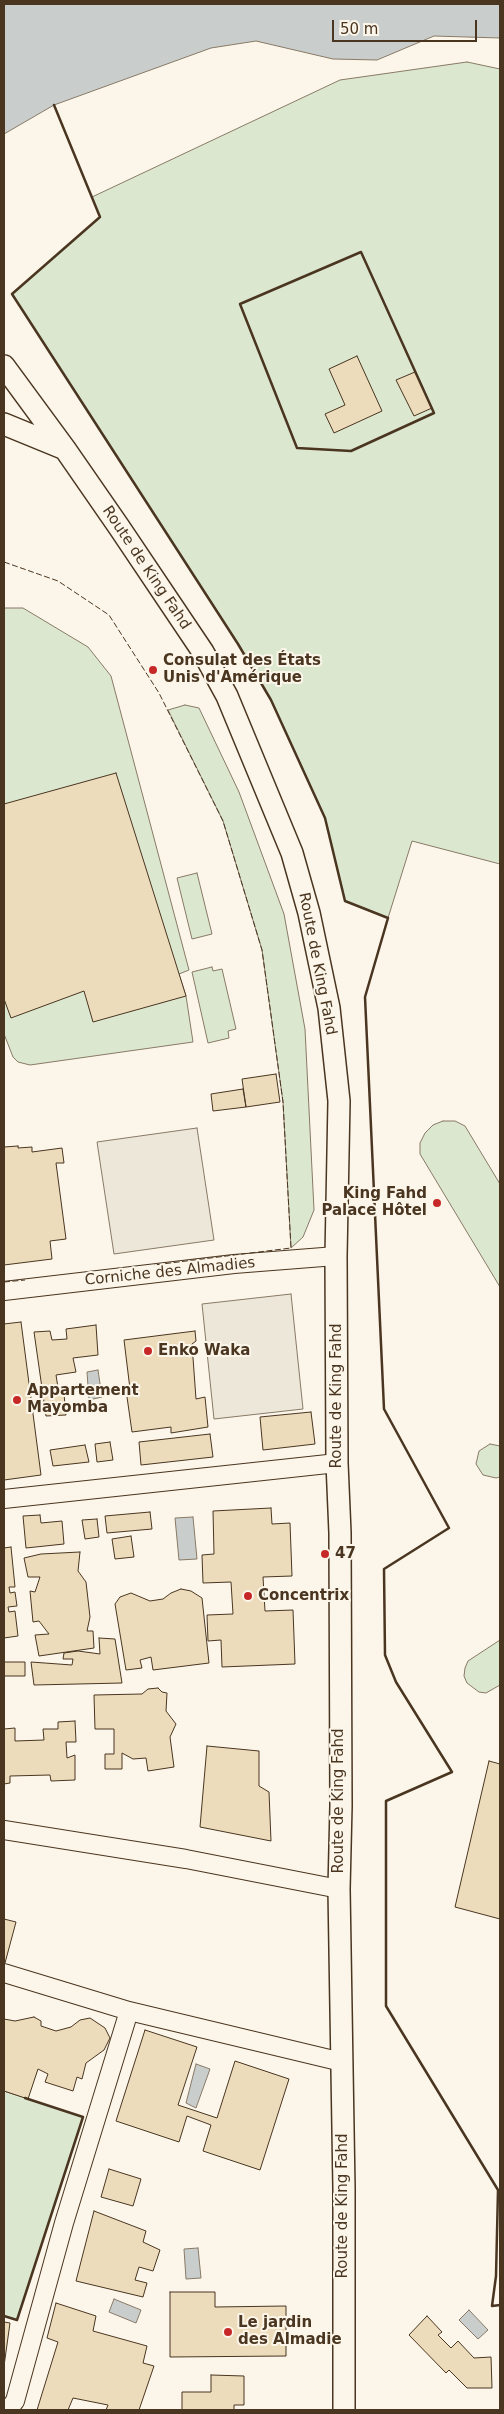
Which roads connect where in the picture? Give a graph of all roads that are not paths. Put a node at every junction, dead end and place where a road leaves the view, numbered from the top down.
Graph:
1 (4, 366) edge
2 (4, 424) edge
3 (66, 449) junction
4 (336, 1256) junction
5 (4, 1291) edge
6 (337, 1463) junction
7 (4, 1500) edge
8 (4, 1830) edge
9 (339, 1889) junction
10 (4, 1972) edge
11 (129, 2011) junction
12 (342, 2062) junction
13 (8, 2410) edge
14 (344, 2410) edge

1 - 3 street, Route de King Fahd
2 - 3 street
3 - 4 street, Route de King Fahd
4 - 5 street, Corniche des Almadies
4 - 6 street, Route de King Fahd
6 - 7 street
6 - 9 street, Route de King Fahd
8 - 9 street
9 - 12 street, Route de King Fahd
10 - 11 street
11 - 12 street
11 - 13 street
12 - 14 street, Route de King Fahd

